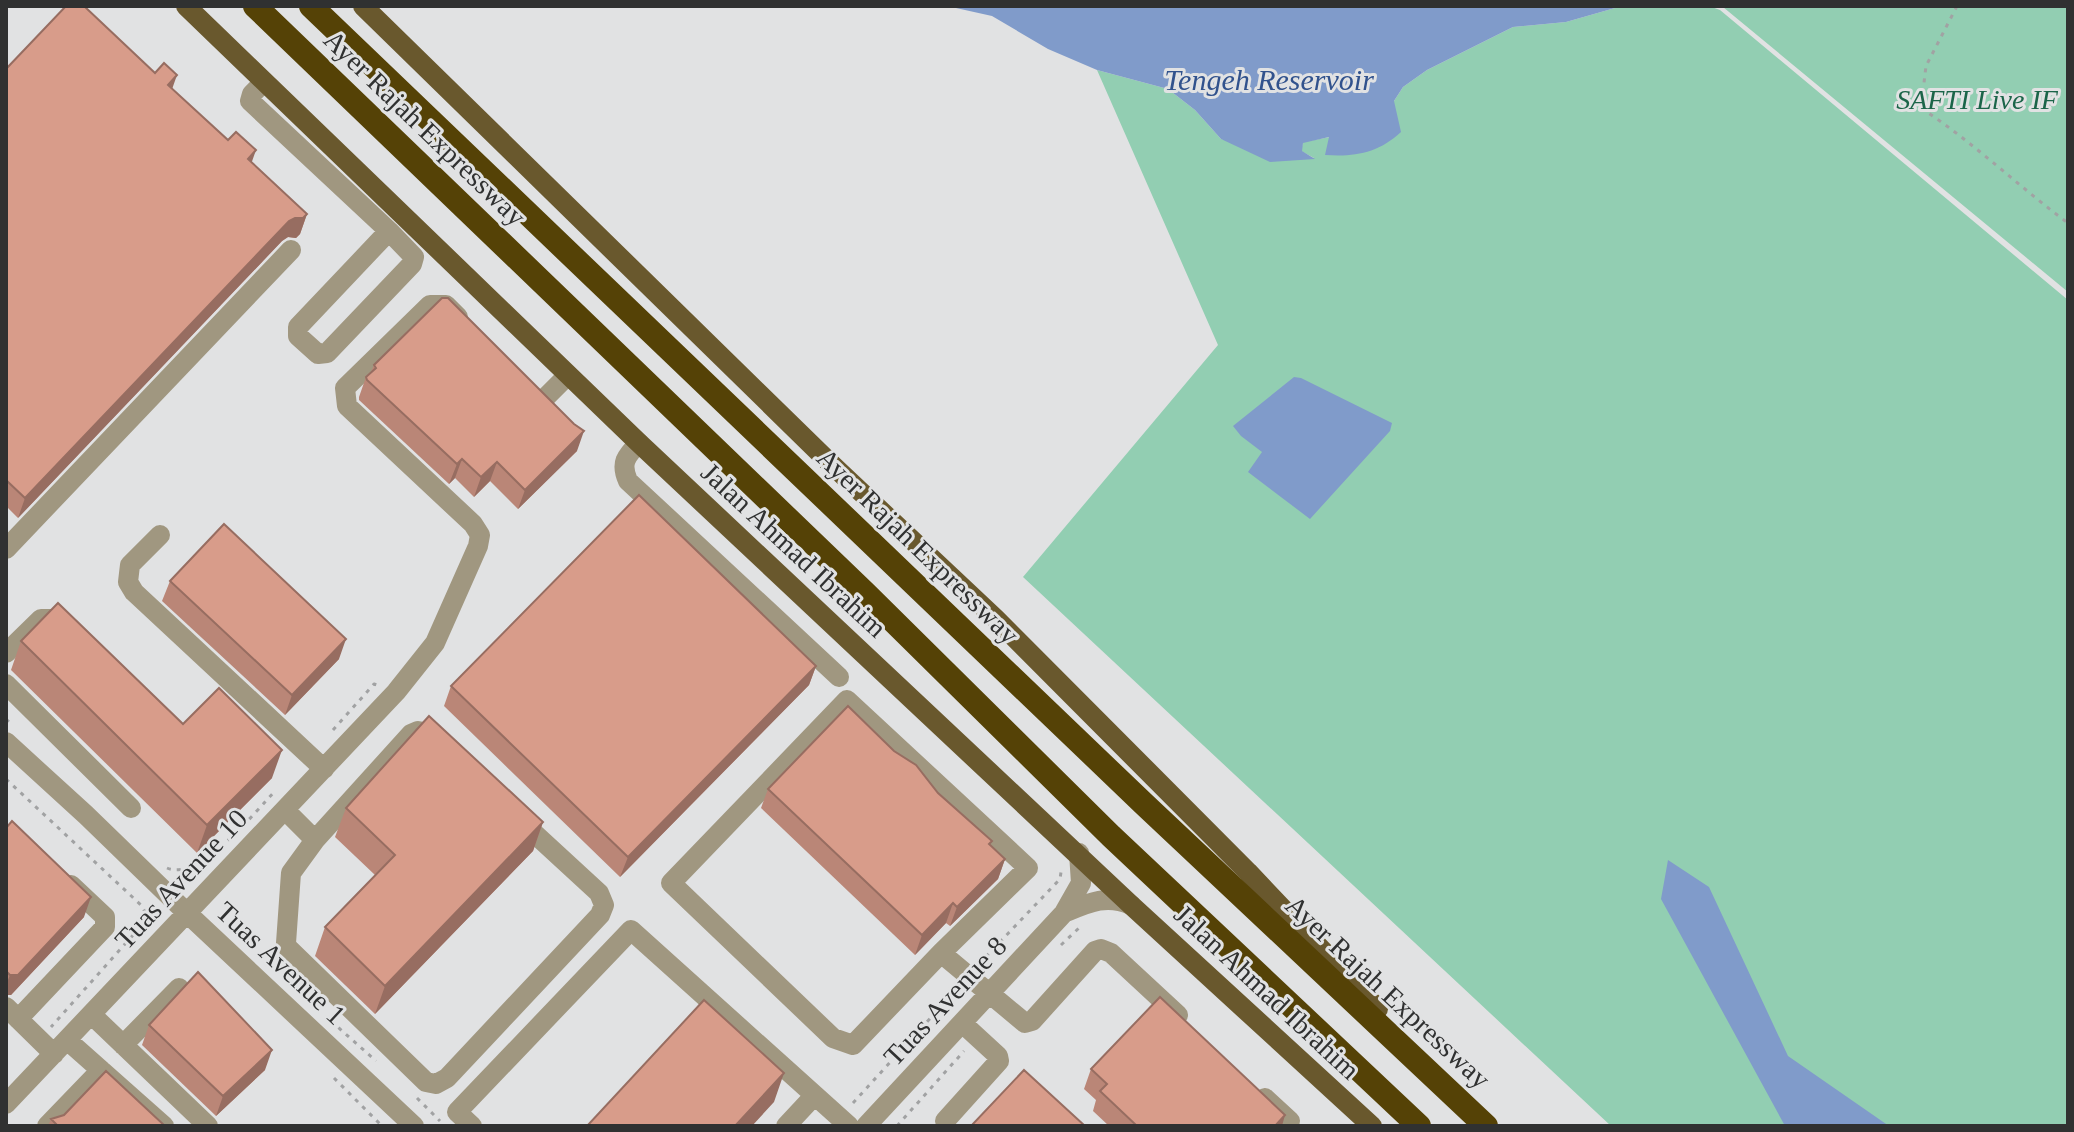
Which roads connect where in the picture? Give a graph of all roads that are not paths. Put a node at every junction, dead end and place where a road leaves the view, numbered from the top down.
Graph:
1 (186, 6) edge
2 (255, 6) edge
3 (311, 6) edge
4 (363, 6) edge
5 (264, 82) junction
6 (389, 231) junction
7 (291, 250) dead end
8 (467, 326) edge
9 (568, 375) junction
10 (542, 401) edge
11 (639, 443) junction
12 (160, 535) dead end
13 (9, 542) edge
14 (81, 639) edge
15 (6, 653) edge
16 (839, 677) dead end
17 (6, 684) edge
18 (12, 736) edge
19 (317, 762) junction
20 (131, 808) dead end
21 (285, 810) junction
22 (315, 840) junction
23 (1079, 853) junction
24 (61, 876) edge
25 (1131, 905) junction
26 (1064, 913) junction
27 (188, 914) junction
28 (941, 953) junction
29 (179, 988) edge
30 (989, 994) junction
31 (12, 1013) edge
32 (92, 1015) junction
33 (962, 1023) junction
34 (1189, 1026) edge
35 (53, 1045) junction
36 (123, 1045) junction
37 (101, 1070) junction
38 (1245, 1079) edge
39 (814, 1096) junction
40 (6, 1104) edge
41 (945, 1121) dead end
42 (1290, 1121) dead end
43 (47, 1126) edge
44 (164, 1126) edge
45 (208, 1126) edge
46 (414, 1126) edge
47 (472, 1126) edge
48 (786, 1126) edge
49 (849, 1126) edge
50 (866, 1126) edge
51 (1372, 1126) edge
52 (1419, 1126) edge
53 (1487, 1126) edge

1 - 5 main road, Jalan Ahmad Ibrahim
2 - 52 highway, Ayer Rajah Expressway
3 - 53 highway, Ayer Rajah Expressway
4 - 53 main road
5 - 6 street
5 - 9 main road, Jalan Ahmad Ibrahim
6 - 6 street
7 - 13 street
8 - 19 street, Tuas Avenue 10
9 - 10 street
9 - 11 main road, Jalan Ahmad Ibrahim
11 - 16 street
11 - 23 main road, Jalan Ahmad Ibrahim
12 - 19 street
14 - 15 street
17 - 20 street
18 - 27 street, Tuas Avenue 1
19 - 21 street, Tuas Avenue 10
21 - 22 street
21 - 27 street, Tuas Avenue 10
22 - 22 street
23 - 25 main road, Jalan Ahmad Ibrahim
23 - 26 street, Tuas Avenue 8
24 - 31 street
25 - 26 street, Tuas Avenue 8
25 - 51 main road, Jalan Ahmad Ibrahim
26 - 30 street, Tuas Avenue 8
27 - 32 street, Tuas Avenue 10
27 - 46 street, Tuas Avenue 1
28 - 28 street
28 - 30 street
29 - 36 street
30 - 33 street, Tuas Avenue 8
30 - 34 street
31 - 35 street
32 - 35 street, Tuas Avenue 10
32 - 36 street
33 - 41 street
33 - 50 street, Tuas Avenue 8
35 - 37 street
35 - 40 street, Tuas Avenue 10
36 - 45 street
37 - 43 street
37 - 44 street
38 - 42 street
39 - 47 street
39 - 48 street
39 - 49 street

